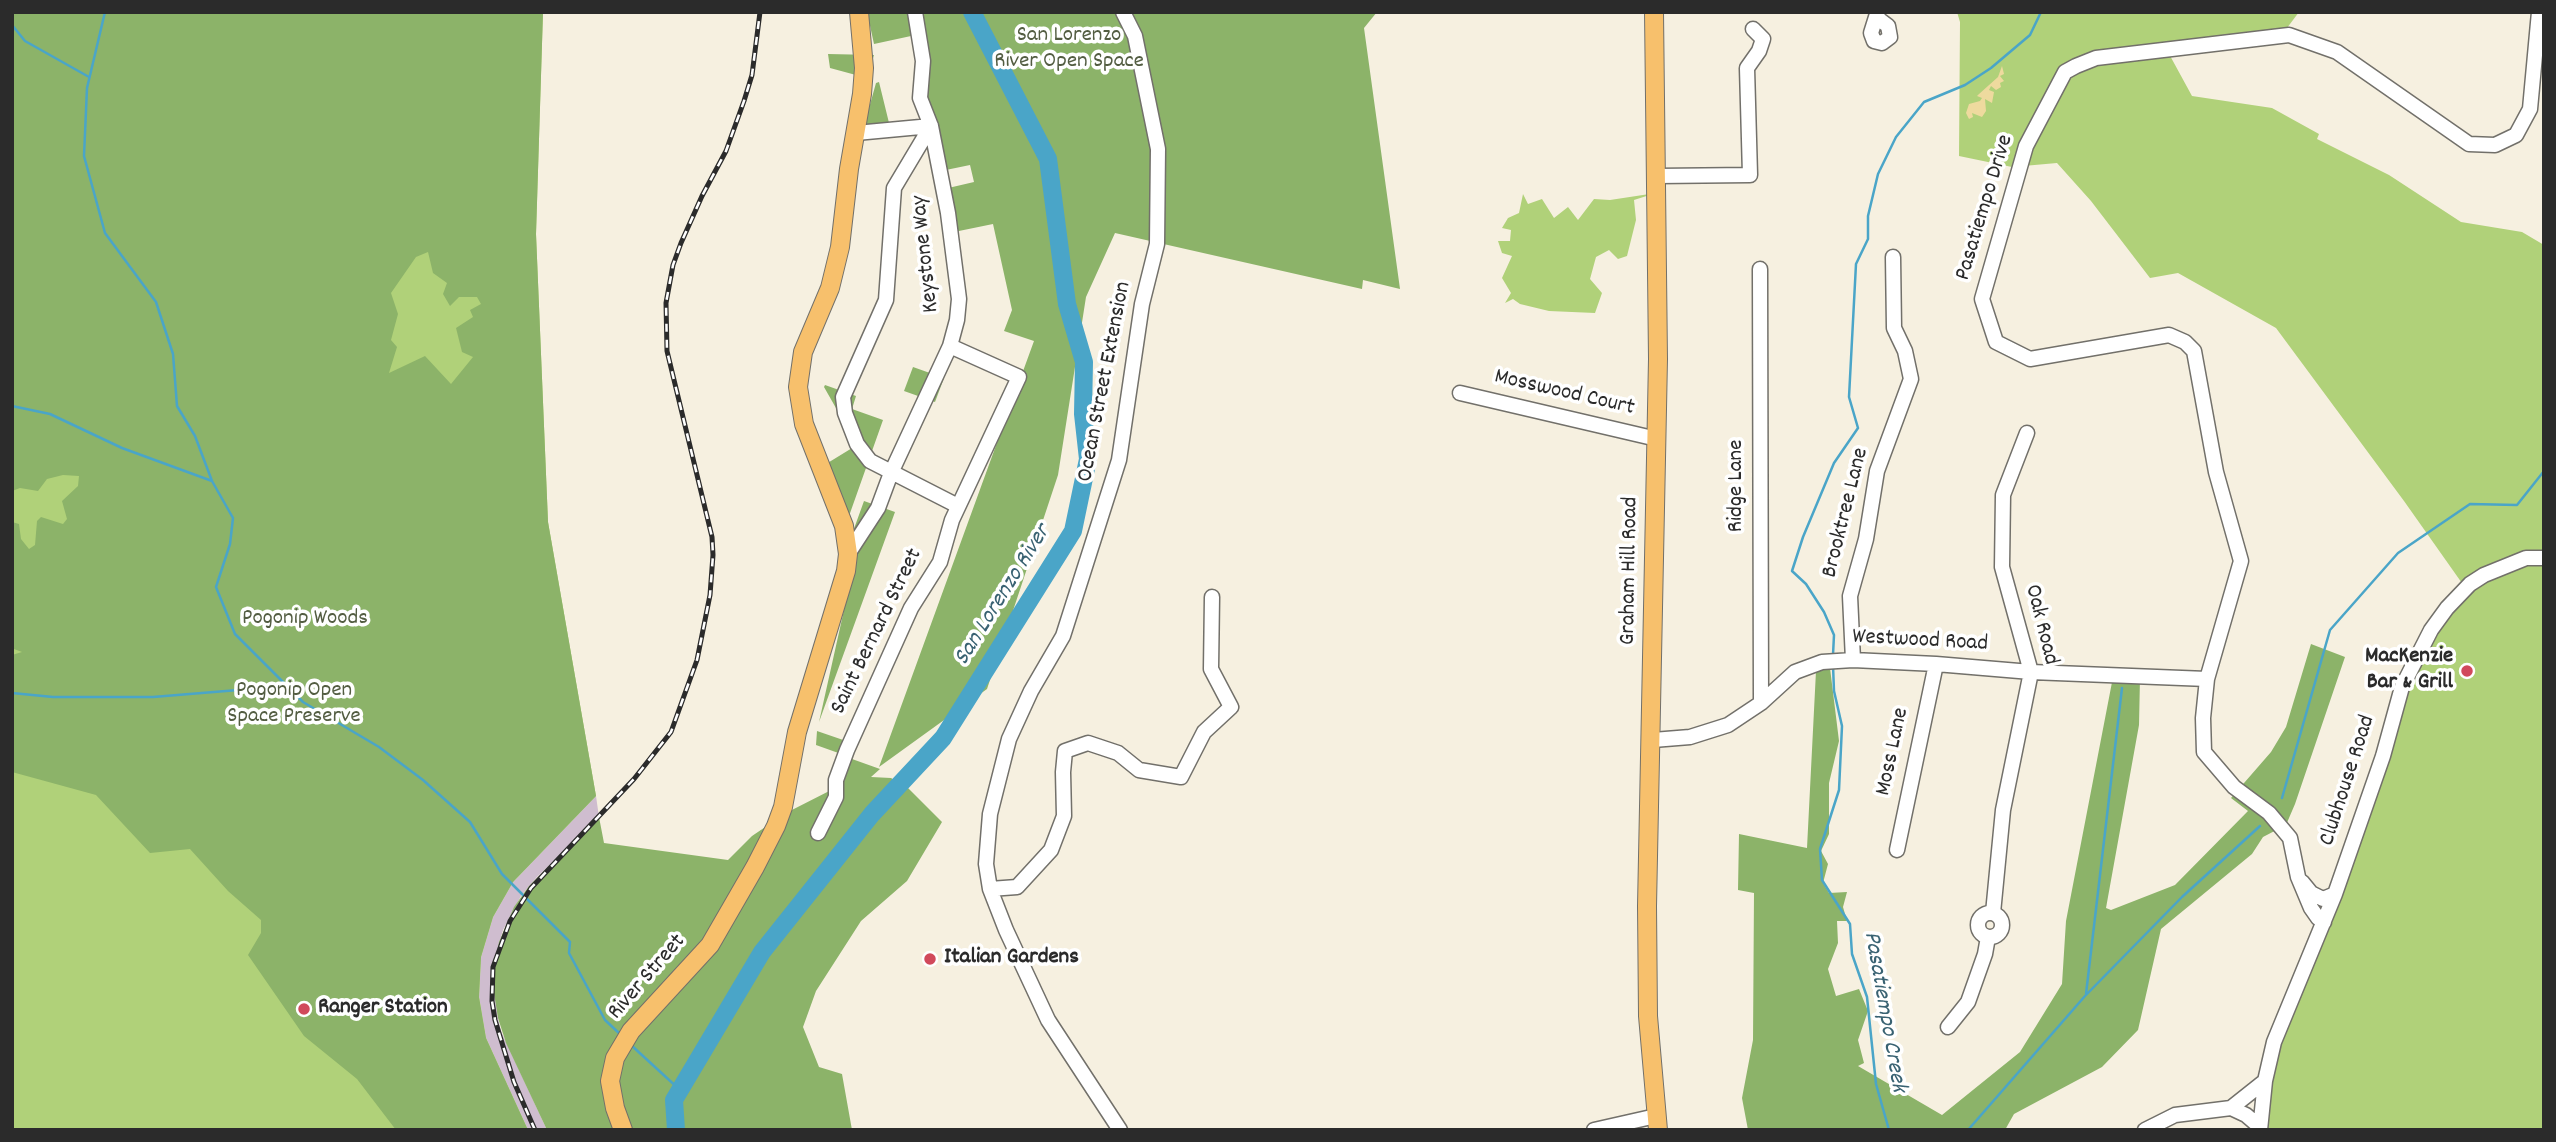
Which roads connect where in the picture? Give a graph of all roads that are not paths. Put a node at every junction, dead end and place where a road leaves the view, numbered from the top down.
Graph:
1 (859, 12) edge
2 (915, 12) edge
3 (1123, 12) edge
4 (1654, 12) edge
5 (2539, 12) edge
6 (1753, 29) dead end
7 (2539, 78) edge
8 (931, 126) junction
9 (856, 133) junction
10 (1657, 176) junction
11 (1893, 257) dead end
12 (1760, 269) dead end
13 (950, 346) junction
14 (1460, 393) dead end
15 (2027, 433) dead end
16 (1657, 439) junction
17 (891, 473) junction
18 (958, 506) junction
19 (848, 554) junction
20 (2544, 558) edge
21 (1212, 597) dead end
22 (1848, 660) junction
23 (1936, 664) junction
24 (2031, 672) junction
25 (2207, 679) junction
26 (1761, 703) junction
27 (1653, 740) junction
28 (818, 833) dead end
29 (1897, 850) dead end
30 (2298, 877) junction
31 (990, 889) junction
32 (2335, 894) junction
33 (2324, 922) junction
34 (2308, 961) junction
35 (1948, 1027) dead end
36 (2265, 1081) junction
37 (2231, 1108) junction
38 (1657, 1123) edge
39 (2260, 1128) edge
40 (623, 1130) edge
41 (1120, 1130) edge
42 (1594, 1130) edge
43 (2145, 1130) edge

1 - 9 main road
2 - 8 street, Keystone Way
3 - 31 street, Ocean Street Extension
4 - 10 main road, Graham Hill Road
5 - 7 street, Pasatiempo Drive
6 - 10 street
7 - 25 street, Pasatiempo Drive
8 - 9 street
8 - 13 street, Keystone Way
8 - 17 street
9 - 19 main road
10 - 16 main road, Graham Hill Road
11 - 22 street, Brooktree Lane
12 - 26 street, Ridge Lane
13 - 17 street, Keystone Way
13 - 18 street, Saint Bernard Street
14 - 16 street, Mosswood Court
15 - 24 street, Oak Road
16 - 27 main road, Graham Hill Road
17 - 18 street
17 - 19 street, Keystone Way
18 - 28 street, Saint Bernard Street
19 - 40 main road, River Street
20 - 32 street, Clubhouse Road
21 - 31 street
22 - 23 street, Westwood Road
22 - 26 street, Westwood Road
23 - 24 street, Westwood Road
23 - 29 street, Moss Lane
24 - 25 street, Westwood Road
24 - 35 street, Oak Road
25 - 30 street, Pasatiempo Drive
26 - 27 street, Westwood Road
27 - 38 main road, Graham Hill Road
30 - 32 street
30 - 33 street, Pasatiempo Drive
30 - 34 street
31 - 41 street, Ocean Street Extension
32 - 33 street, Clubhouse Road
33 - 34 street
34 - 36 street
36 - 37 street
36 - 39 street
37 - 39 street
37 - 43 street
38 - 42 street

